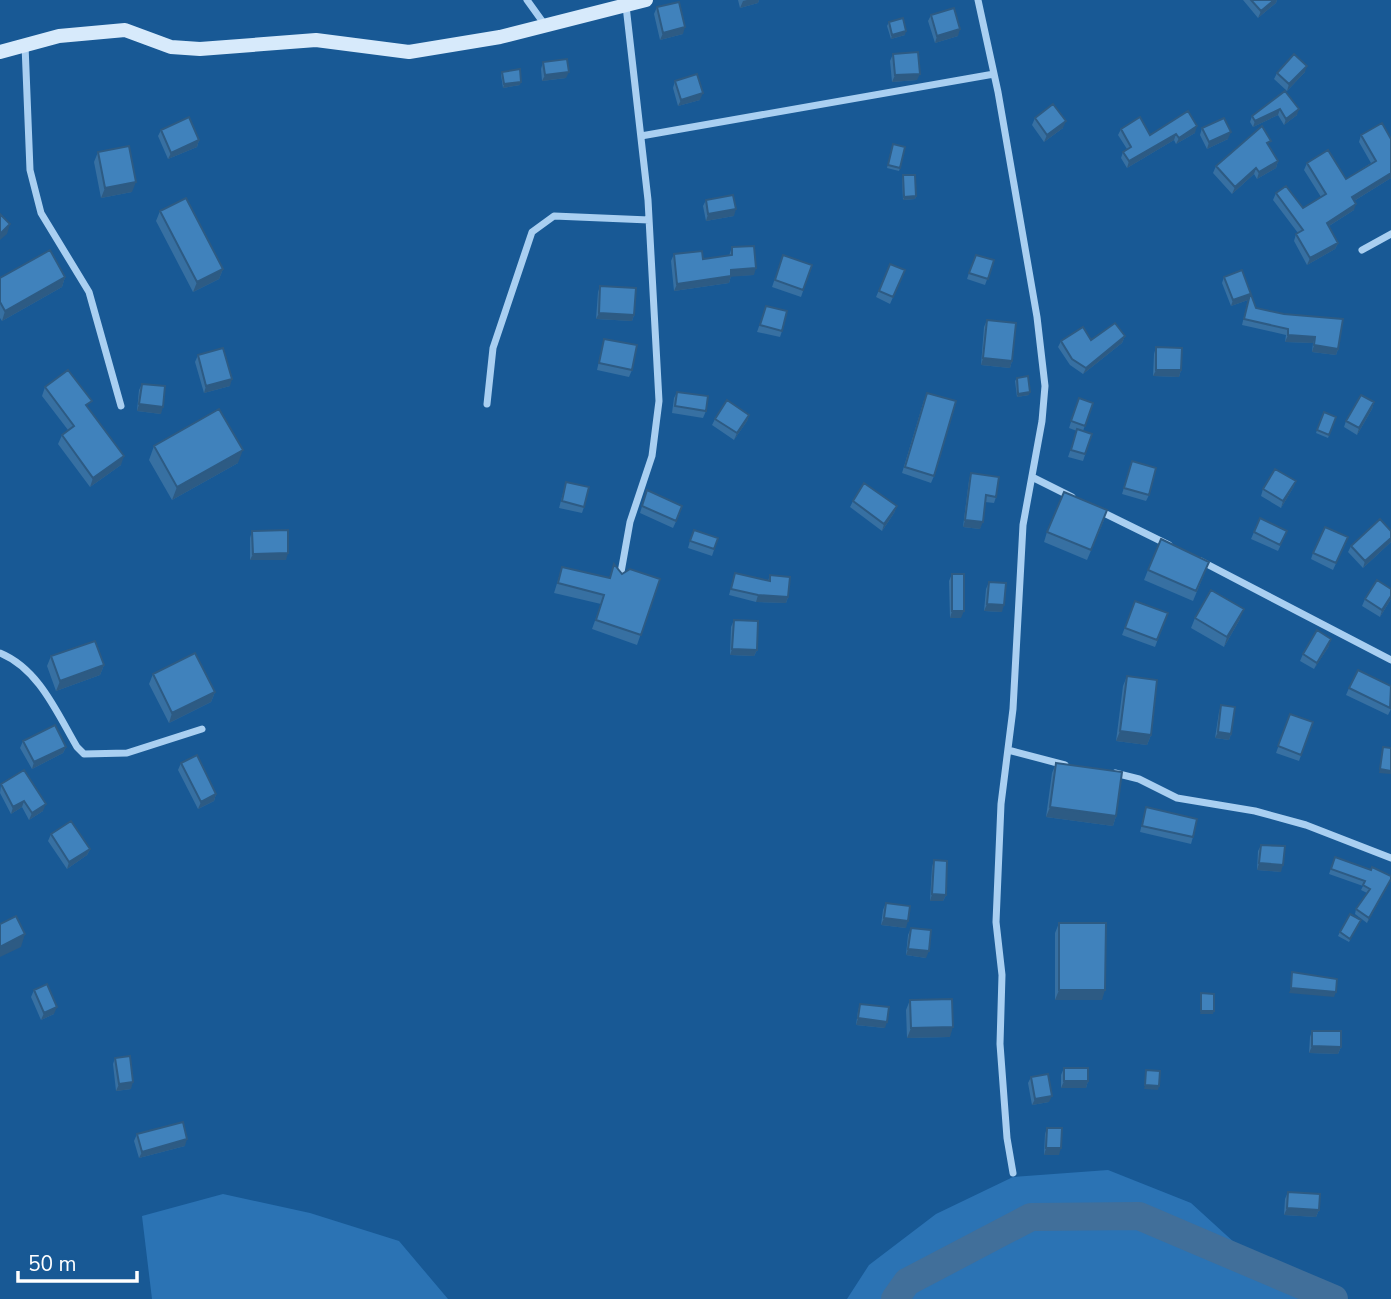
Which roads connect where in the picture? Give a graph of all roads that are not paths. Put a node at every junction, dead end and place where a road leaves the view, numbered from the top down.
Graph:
1 (527, 0) edge
2 (646, 0) edge
3 (978, 0) edge
4 (626, 5) junction
5 (545, 25) junction
6 (25, 44) junction
7 (0, 52) edge
8 (994, 74) junction
9 (640, 136) junction
10 (649, 220) junction
11 (1391, 234) edge
12 (1362, 250) dead end
13 (487, 404) dead end
14 (121, 406) dead end
15 (1032, 477) junction
16 (1082, 502) edge
17 (1094, 508) edge
18 (1181, 551) edge
19 (1194, 558) edge
20 (620, 579) edge
21 (0, 653) edge
22 (1391, 660) edge
23 (202, 729) dead end
24 (1008, 750) junction
25 (1074, 767) edge
26 (1110, 772) edge
27 (1391, 858) edge
28 (1013, 1173) dead end

1 - 5 street
2 - 4 main road
3 - 8 street
4 - 5 main road
4 - 9 street
5 - 6 main road
6 - 7 main road
6 - 14 street
8 - 9 street
8 - 15 street
9 - 10 street
10 - 13 street
10 - 20 street
11 - 12 street
15 - 16 street
15 - 24 street
17 - 18 street
19 - 22 street
21 - 23 street
24 - 25 street
24 - 28 street
26 - 27 street

